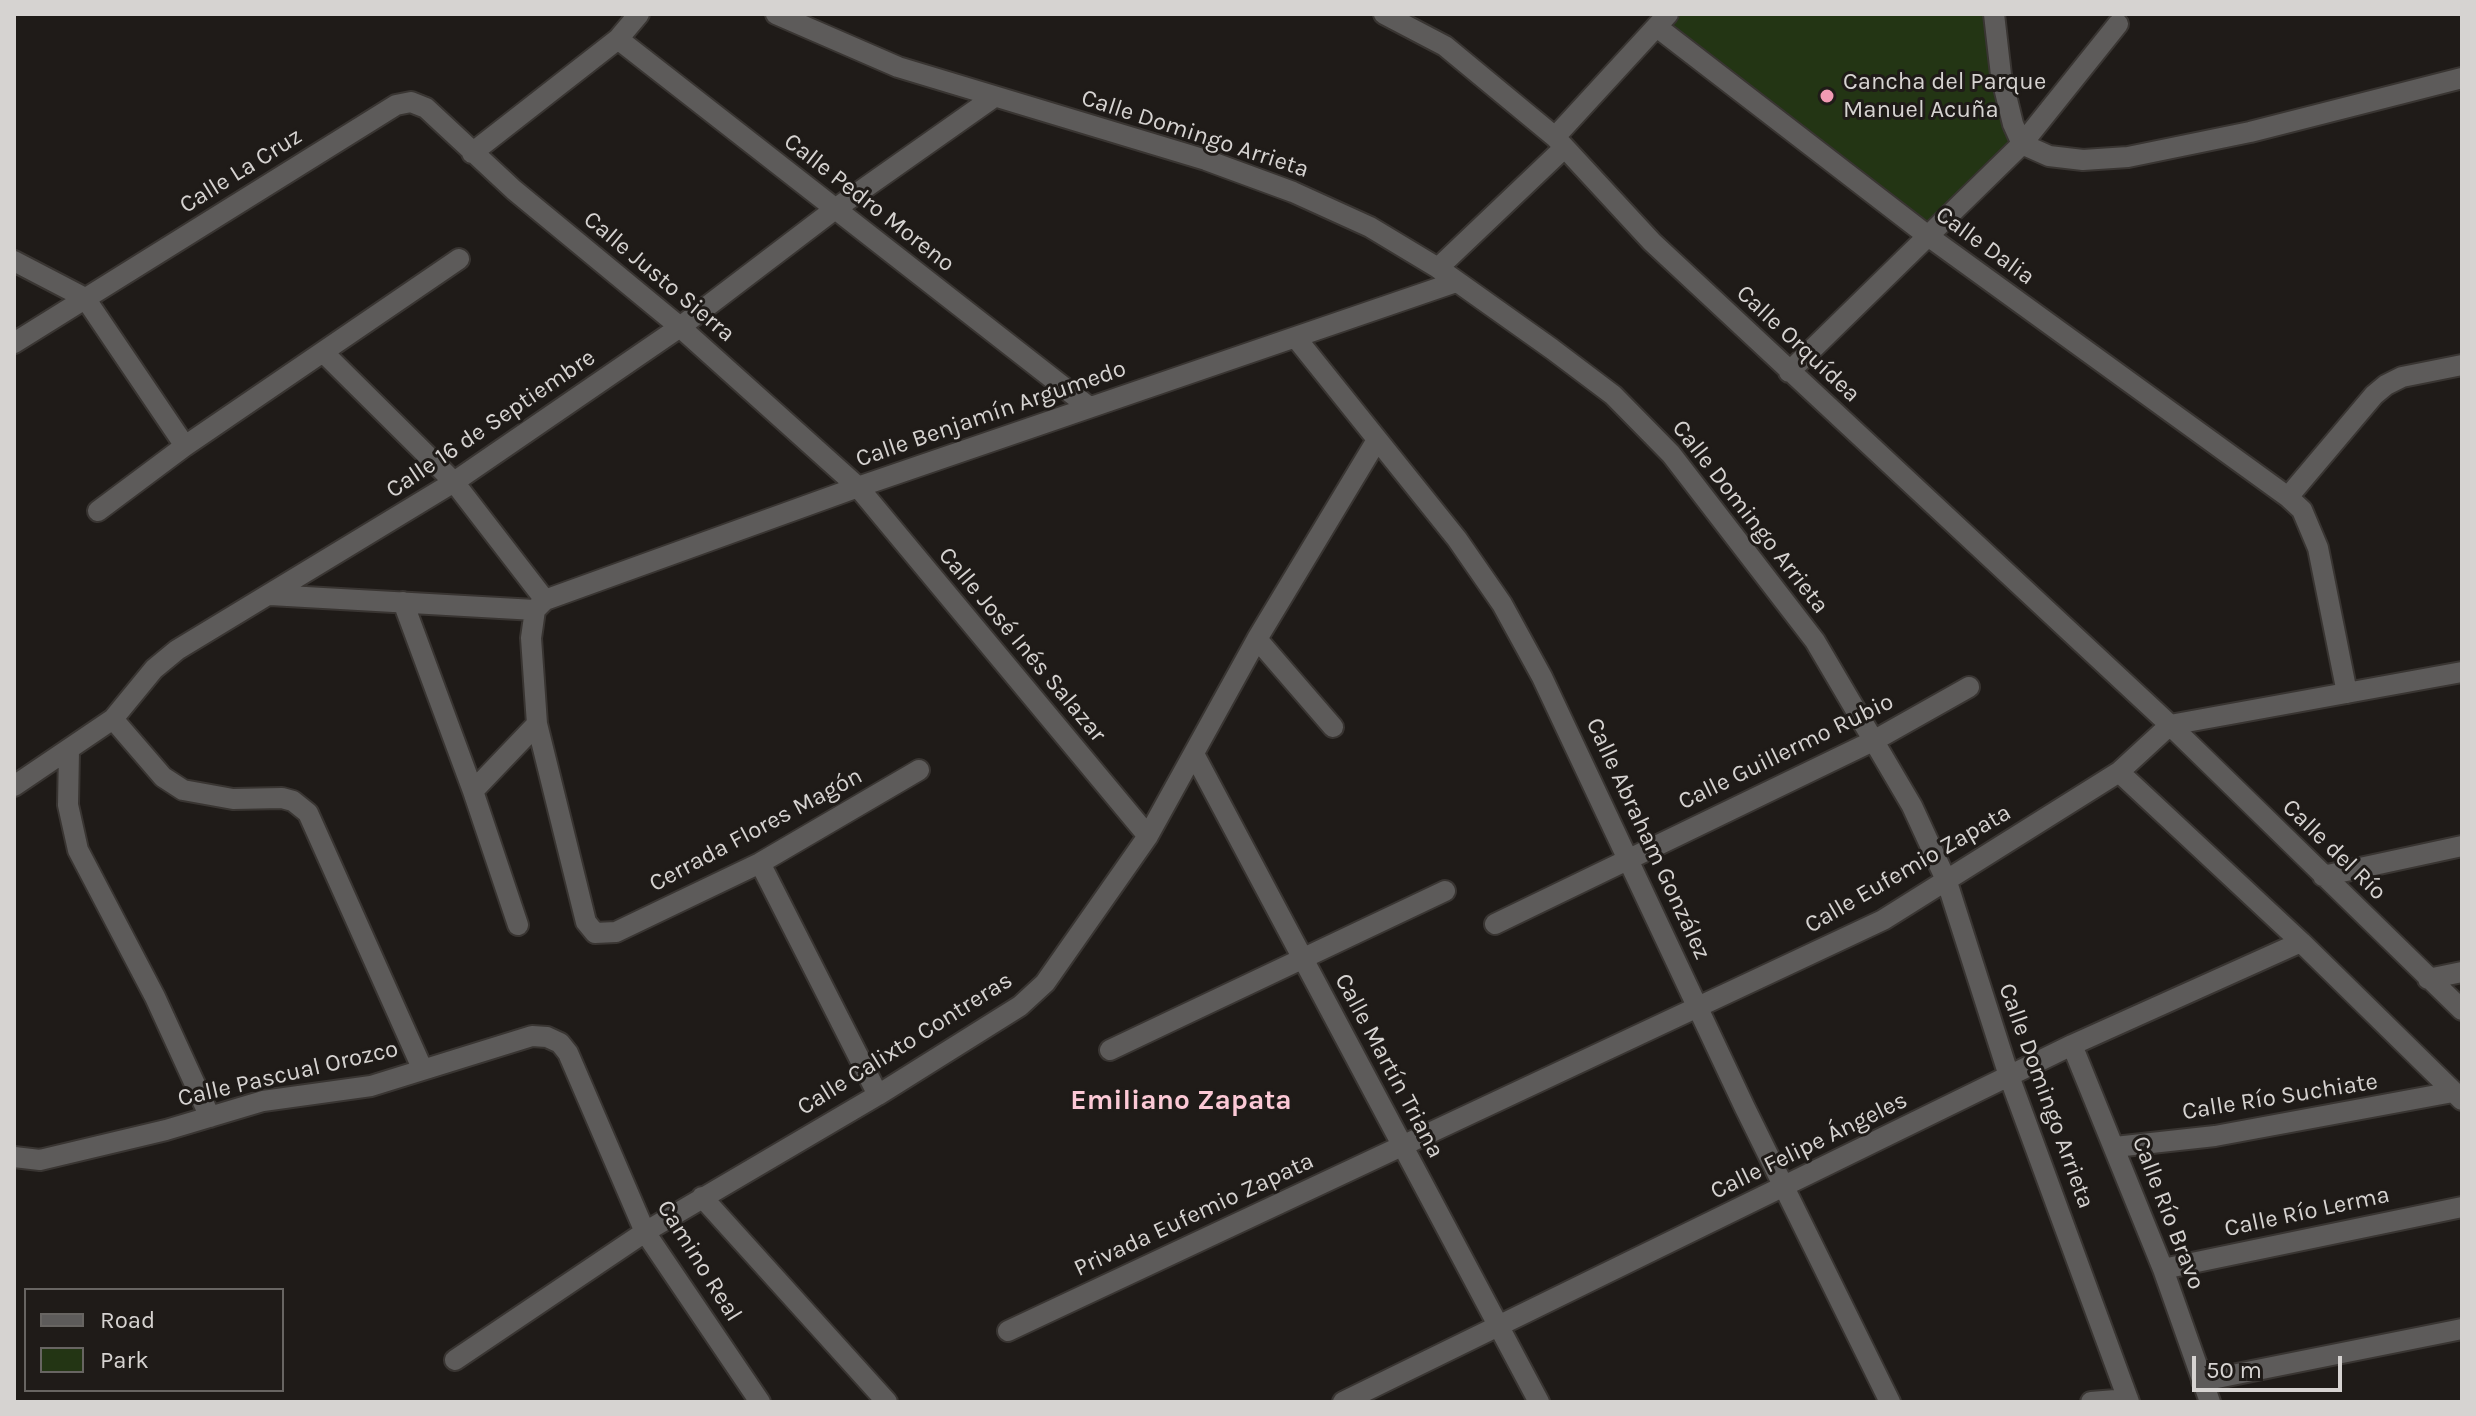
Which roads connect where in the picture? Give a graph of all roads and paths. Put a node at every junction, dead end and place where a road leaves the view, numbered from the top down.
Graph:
1 (639, 14) edge
2 (776, 14) edge
3 (1384, 14) edge
4 (1994, 14) edge
5 (1663, 20) edge
6 (2118, 24) dead end
7 (618, 39) junction
8 (2462, 78) edge
9 (994, 97) junction
10 (426, 108) joint
11 (2022, 144) junction
12 (1559, 147) junction
13 (472, 153) junction
14 (835, 209) junction
15 (1928, 236) junction
16 (459, 259) dead end
17 (14, 261) edge
18 (1438, 268) junction
19 (1456, 282) junction
20 (85, 298) junction
21 (680, 327) junction
22 (1296, 338) junction
23 (14, 343) edge
24 (324, 353) junction
25 (2462, 365) edge
26 (1789, 372) junction
27 (1089, 407) junction
28 (1377, 440) junction
29 (185, 446) junction
30 (454, 482) junction
31 (858, 487) junction
32 (2288, 497) junction
33 (98, 511) dead end
34 (270, 595) junction
35 (403, 602) junction
36 (540, 605) junction
37 (1257, 639) junction
38 (2462, 672) edge
39 (1969, 687) dead end
40 (2347, 693) junction
41 (113, 719) junction
42 (537, 724) junction
43 (1333, 727) dead end
44 (2166, 728) junction
45 (1875, 740) junction
46 (69, 751) junction
47 (1194, 754) junction
48 (2126, 767) junction
49 (919, 770) dead end
50 (14, 786) edge
51 (473, 791) junction
52 (1148, 836) junction
53 (2462, 846) edge
54 (1630, 858) junction
55 (760, 863) junction
56 (2323, 876) junction
57 (1947, 882) junction
58 (1445, 891) dead end
59 (1495, 924) dead end
60 (518, 925) dead end
61 (2301, 942) junction
62 (1304, 961) junction
63 (2462, 972) edge
64 (2428, 979) junction
65 (1697, 1007) junction
66 (2462, 1010) edge
67 (2072, 1045) junction
68 (1110, 1050) dead end
69 (568, 1053) joint
70 (422, 1068) junction
71 (2009, 1076) junction
72 (878, 1095) junction
73 (2458, 1096) edge
74 (210, 1117) junction
75 (1401, 1146) junction
76 (2115, 1147) junction
77 (14, 1157) edge
78 (1785, 1188) junction
79 (702, 1197) junction
80 (2462, 1207) edge
81 (645, 1232) junction
82 (2163, 1269) junction
83 (1496, 1326) junction
84 (2462, 1329) edge
85 (1008, 1331) dead end
86 (455, 1360) dead end
87 (2202, 1381) junction
88 (2129, 1400) edge
89 (760, 1402) edge
90 (887, 1402) edge
91 (1343, 1402) edge
92 (1539, 1402) edge
93 (1890, 1402) edge
94 (2091, 1402) edge
95 (2210, 1402) edge

1 - 7 street
2 - 9 street, Calle Domingo Arrieta
3 - 12 street, Calle Orquídea
4 - 11 street
5 - 12 street
5 - 15 street, Calle Dalia
6 - 11 street
7 - 13 street
7 - 14 street, Calle Pedro Moreno
8 - 11 street
9 - 14 street, Calle 16 de Septiembre
9 - 18 street, Calle Domingo Arrieta
10 - 13 street, Calle Justo Sierra
10 - 20 street, Calle La Cruz
11 - 15 street
12 - 18 street
12 - 26 street, Calle Orquídea
13 - 21 street, Calle Justo Sierra
14 - 21 street, Calle 16 de Septiembre
14 - 27 street, Calle Pedro Moreno
15 - 26 street
15 - 32 street, Calle Dalia
16 - 24 street
17 - 20 street
18 - 19 street, Calle Domingo Arrieta
19 - 22 street, Calle Benjamín Argumedo
19 - 45 street, Calle Domingo Arrieta
20 - 23 street, Calle La Cruz
20 - 29 street
21 - 30 street, Calle 16 de Septiembre
21 - 31 street, Calle Justo Sierra
22 - 27 street, Calle Benjamín Argumedo
22 - 28 street, Calle Abraham González
24 - 29 street
24 - 30 street
25 - 32 street
26 - 44 street, Calle Orquídea
27 - 31 street, Calle Benjamín Argumedo
28 - 37 street, Calle Calixto Contreras
28 - 54 street, Calle Abraham González
29 - 33 street
30 - 34 street, Calle 16 de Septiembre
30 - 36 street
31 - 36 street, Calle Benjamín Argumedo
31 - 52 street, Calle José Inés Salazar
32 - 40 street, Calle Dalia
34 - 35 street
34 - 41 street, Calle 16 de Septiembre
35 - 36 street
35 - 51 street
36 - 42 street
37 - 43 street
37 - 47 street, Calle Calixto Contreras
38 - 40 street
39 - 45 street, Calle Guillermo Rubio
40 - 44 street
41 - 46 street, Calle 16 de Septiembre
41 - 70 street
42 - 51 street
42 - 55 street, Cerrada Flores Magón
44 - 48 street, Calle Eufemio Zapata
44 - 56 street, Calle del Río
45 - 54 street, Calle Guillermo Rubio
45 - 57 street, Calle Domingo Arrieta
46 - 50 street, Calle 16 de Septiembre
46 - 74 street
47 - 52 street, Calle Calixto Contreras
47 - 62 street, Calle Martín Triana
48 - 57 street, Calle Eufemio Zapata
48 - 61 street
49 - 55 street, Cerrada Flores Magón
51 - 60 street
52 - 72 street, Calle Calixto Contreras
53 - 56 street
54 - 59 street, Calle Guillermo Rubio
54 - 65 street, Calle Abraham González
55 - 72 street
56 - 64 street, Calle del Río
57 - 65 street, Calle Eufemio Zapata
57 - 71 street, Calle Domingo Arrieta
58 - 62 street
61 - 67 street, Calle Felipe Ángeles
61 - 73 street
62 - 68 street
62 - 75 street, Calle Martín Triana
63 - 64 street
64 - 66 street, Calle del Río
65 - 75 street, Calle Eufemio Zapata
65 - 78 street, Calle Abraham González
67 - 71 street, Calle Felipe Ángeles
67 - 76 street, Calle Río Bravo
69 - 70 street, Calle Pascual Orozco
69 - 81 street, Camino Real
70 - 74 street, Calle Pascual Orozco
71 - 78 street, Calle Felipe Ángeles
71 - 88 street, Calle Domingo Arrieta
72 - 79 street, Calle Calixto Contreras
73 - 76 street, Calle Río Suchiate
74 - 77 street, Calle Pascual Orozco
75 - 83 street, Calle Martín Triana
75 - 85 street, Privada Eufemio Zapata
76 - 82 street, Calle Río Bravo
78 - 83 street, Calle Felipe Ángeles
78 - 93 street, Calle Abraham González
79 - 81 street, Calle Calixto Contreras
79 - 90 street
80 - 82 street, Calle Río Lerma
81 - 86 street, Calle Calixto Contreras
81 - 89 street, Camino Real
82 - 87 street, Calle Río Bravo
83 - 91 street, Calle Felipe Ángeles
83 - 92 street, Calle Martín Triana
84 - 87 street
87 - 95 street, Calle Río Bravo
88 - 94 street

